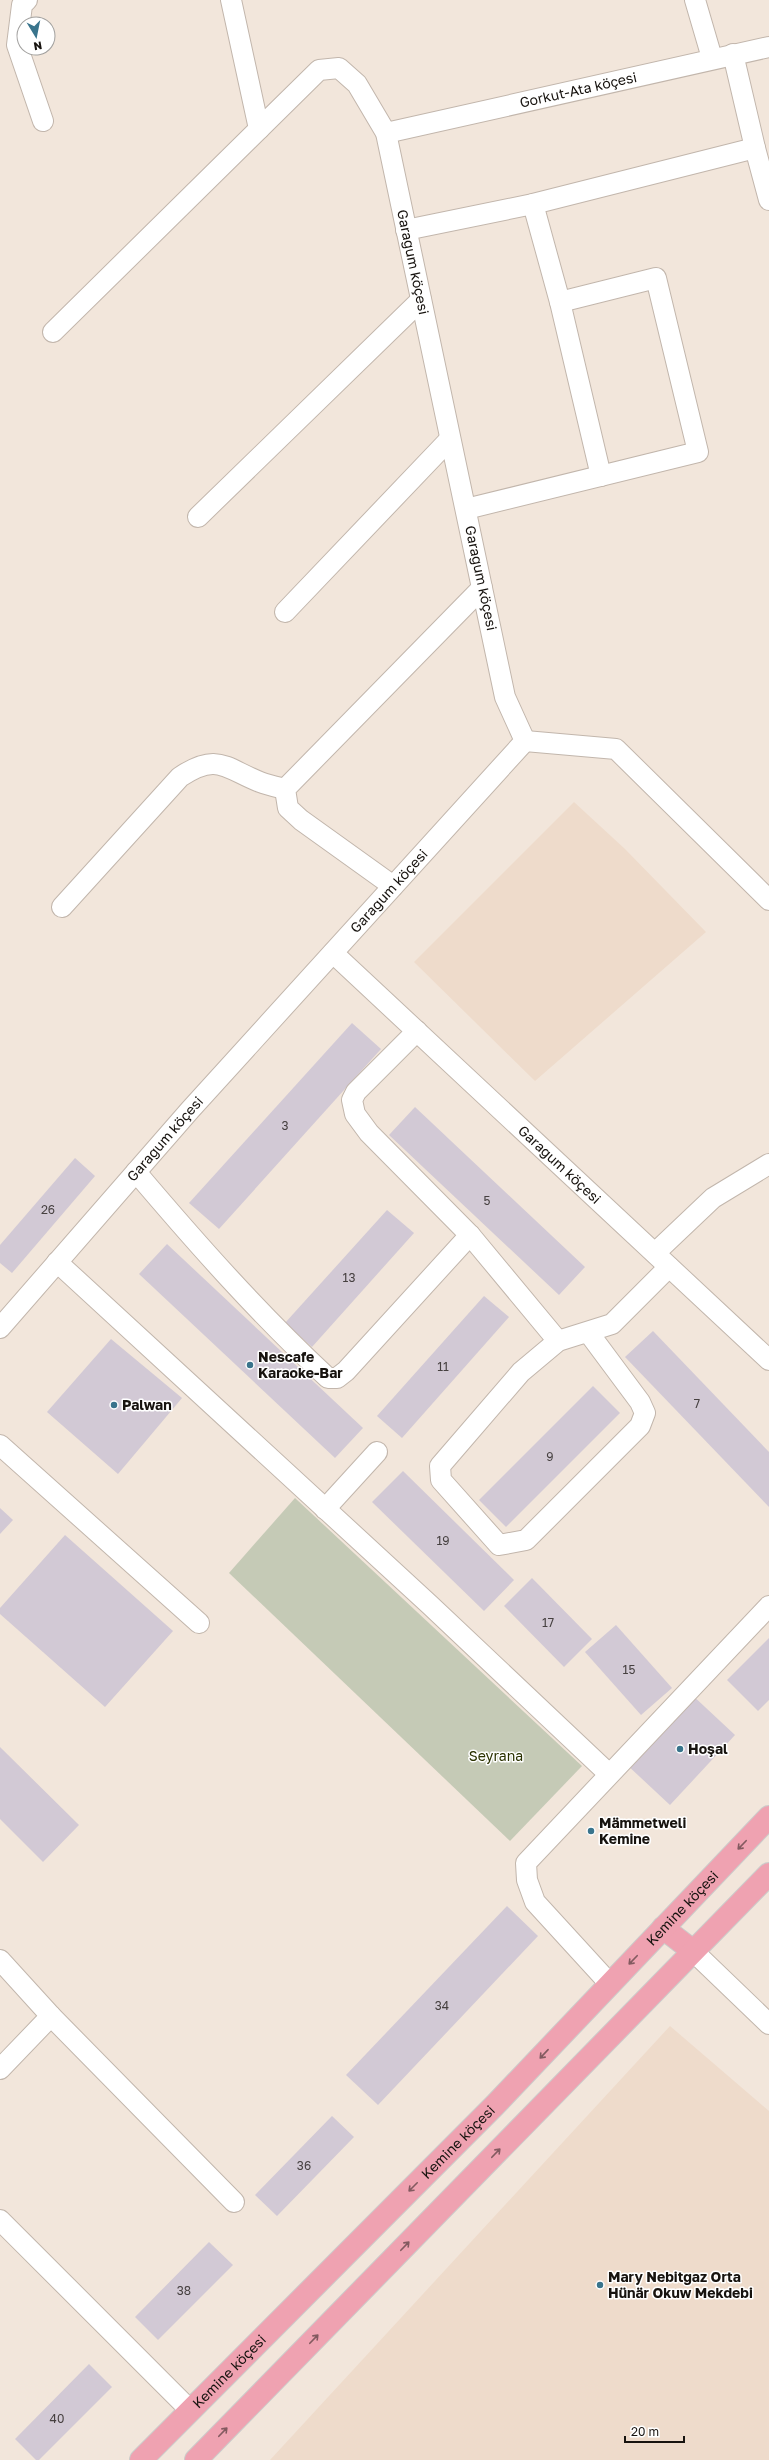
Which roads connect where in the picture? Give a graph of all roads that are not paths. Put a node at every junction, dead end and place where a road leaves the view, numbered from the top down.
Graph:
1 (27, 0) edge
2 (231, 0) edge
3 (695, 0) edge
4 (769, 47) edge
5 (733, 54) junction
6 (712, 58) junction
7 (44, 121) dead end
8 (259, 129) junction
9 (386, 133) junction
10 (755, 148) junction
11 (769, 200) edge
12 (533, 204) junction
13 (406, 230) junction
14 (421, 300) junction
15 (560, 302) junction
16 (53, 332) dead end
17 (450, 439) junction
18 (602, 476) junction
19 (466, 509) junction
20 (198, 517) dead end
21 (482, 588) junction
22 (286, 612) dead end
23 (525, 741) junction
24 (285, 789) junction
25 (393, 886) junction
26 (769, 900) edge
27 (62, 908) dead end
28 (333, 953) junction
29 (417, 1031) junction
30 (769, 1164) edge
31 (136, 1172) junction
32 (470, 1235) junction
33 (655, 1253) junction
34 (57, 1262) junction
35 (670, 1267) junction
36 (0, 1328) edge
37 (588, 1332) junction
38 (558, 1340) junction
39 (769, 1360) edge
40 (0, 1445) edge
41 (377, 1452) dead end
42 (325, 1509) junction
43 (769, 1606) edge
44 (199, 1623) dead end
45 (609, 1774) junction
46 (769, 1817) edge
47 (769, 1874) edge
48 (663, 1928) junction
49 (693, 1952) junction
50 (0, 1960) edge
51 (610, 1984) junction
52 (51, 2016) junction
53 (769, 2024) edge
54 (0, 2070) edge
55 (234, 2202) dead end
56 (0, 2220) edge
57 (190, 2410) junction
58 (141, 2460) edge
59 (196, 2460) edge

1 - 7 street
2 - 8 street
3 - 6 street
4 - 5 street, Gorkut-Ata köçesi
5 - 6 street, Gorkut-Ata köçesi
5 - 10 street
6 - 9 street, Gorkut-Ata köçesi
8 - 9 street, Garagum köçesi
8 - 16 street, Garagum köçesi
9 - 13 street, Garagum köçesi
10 - 11 street
10 - 12 street
12 - 13 street
12 - 15 street
13 - 14 street, Garagum köçesi
14 - 17 street, Garagum köçesi
14 - 20 street
15 - 18 street
15 - 18 street
17 - 19 street, Garagum köçesi
17 - 22 street
18 - 19 street
19 - 21 street, Garagum köçesi
21 - 23 street, Garagum köçesi
21 - 24 street
23 - 25 street, Garagum köçesi
23 - 26 street
24 - 25 street
24 - 27 street
25 - 28 street, Garagum köçesi
28 - 29 street, Garagum köçesi
28 - 31 street, Garagum köçesi
29 - 32 street
29 - 33 street, Garagum köçesi
30 - 33 street
31 - 32 street
31 - 34 street, Garagum köçesi
32 - 38 street
33 - 35 street, Garagum köçesi
34 - 36 street, Garagum köçesi
34 - 42 street
35 - 37 street
35 - 39 street, Garagum köçesi
37 - 38 street
37 - 38 street
40 - 44 street
41 - 42 street
42 - 45 street
43 - 45 street
45 - 51 street
46 -> 48 main road, Kemine köçesi
47 - 49 main road
48 - 49 main road
48 -> 51 main road, Kemine köçesi
49 - 53 street
59 -> 49 main road
50 - 52 street
51 -> 57 main road, Kemine köçesi
52 - 54 street
52 - 55 street
56 - 57 street
57 - 58 main road, Kemine köçesi

